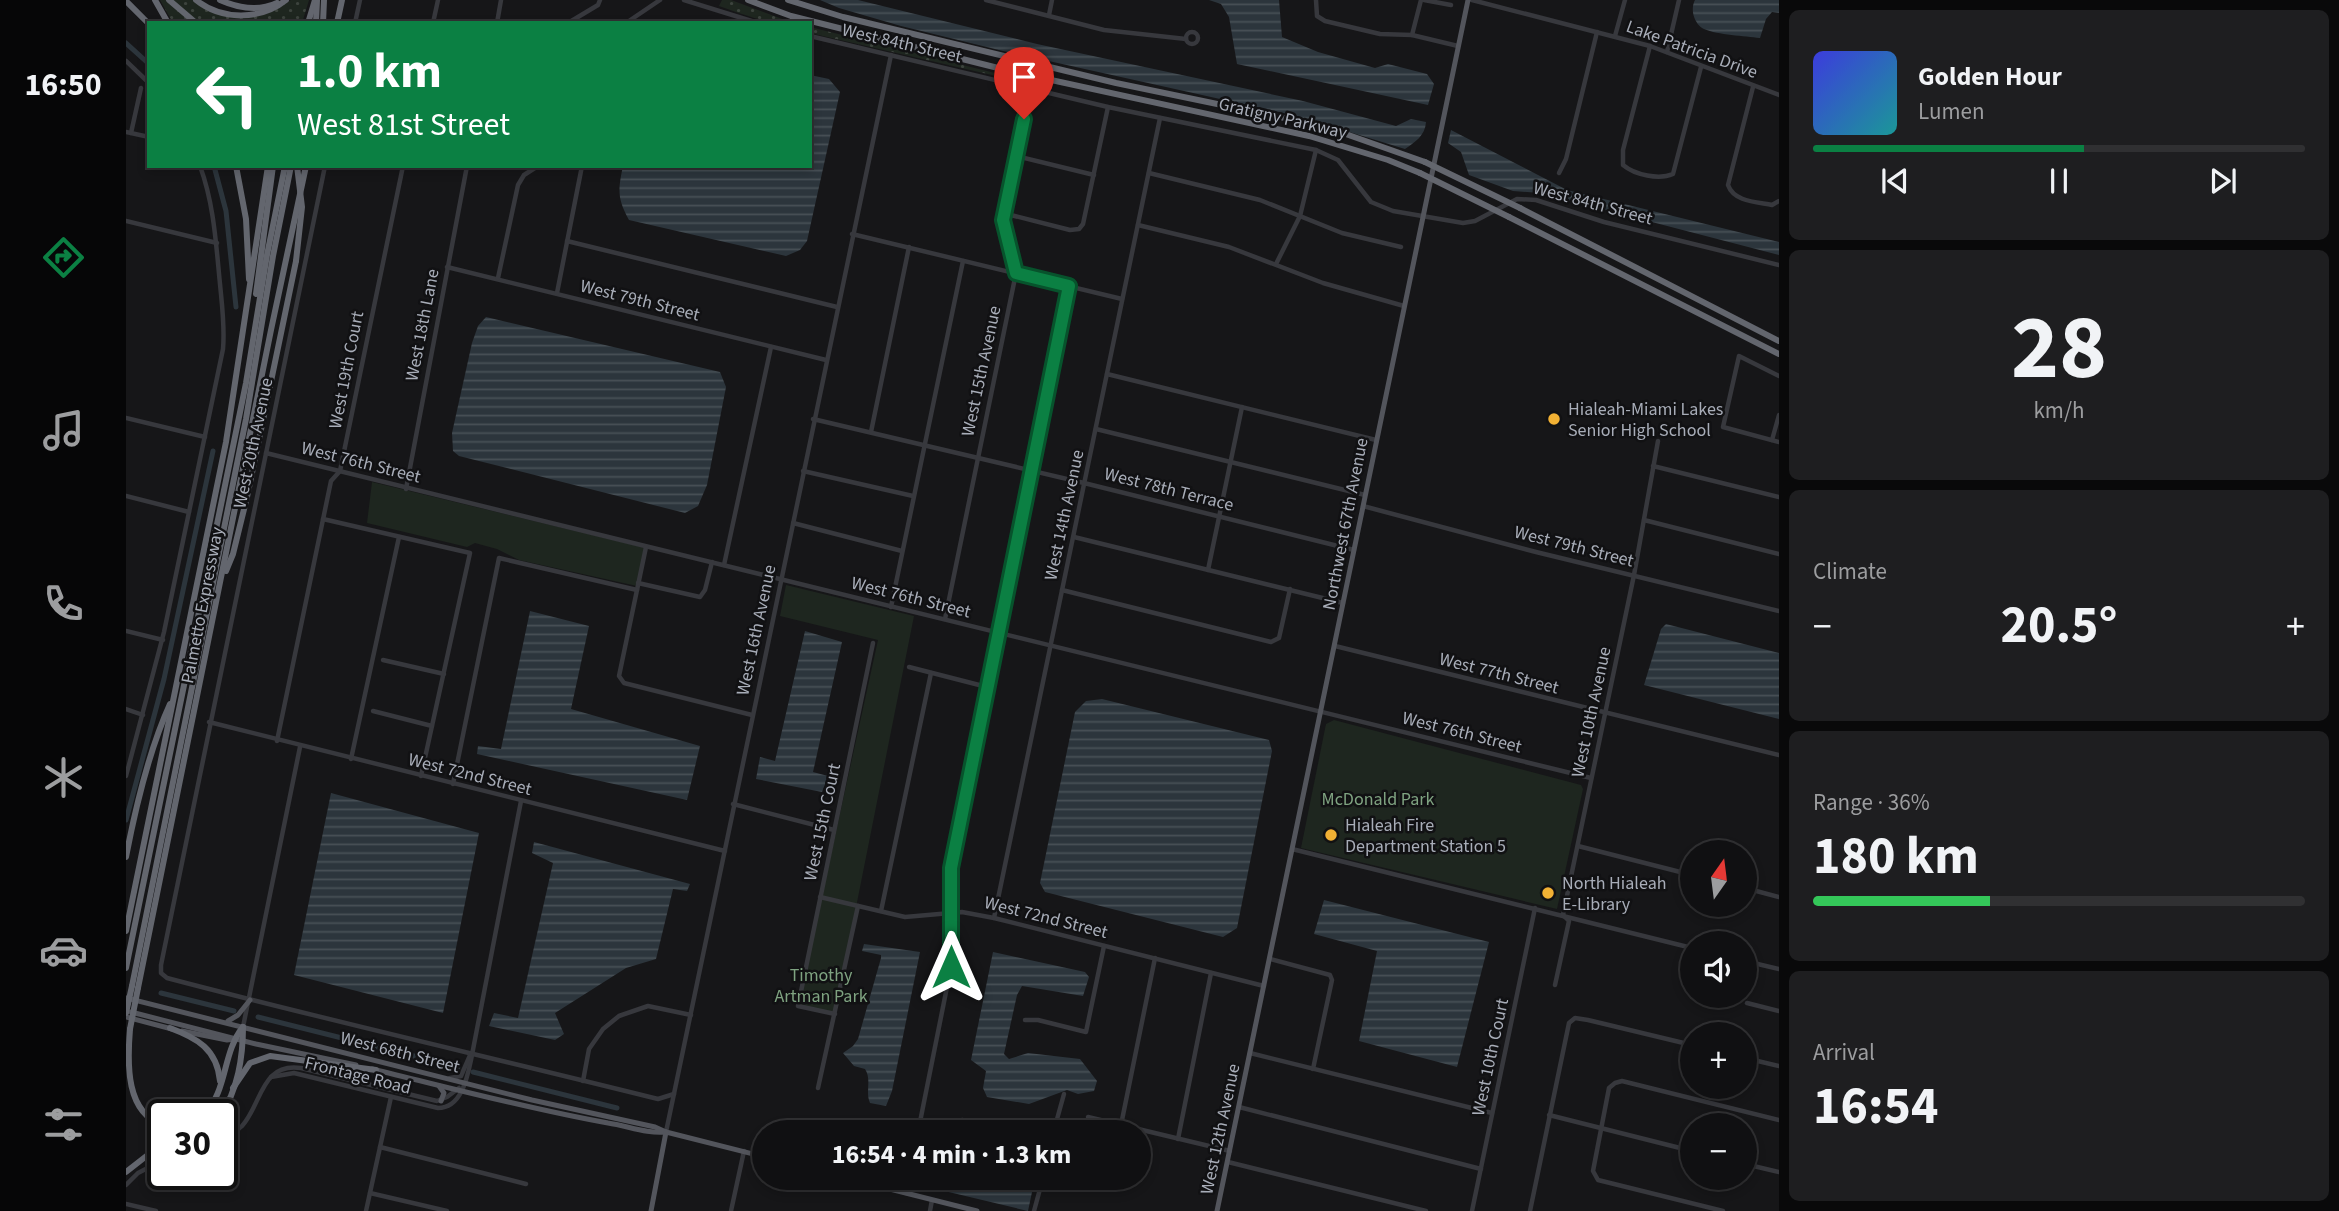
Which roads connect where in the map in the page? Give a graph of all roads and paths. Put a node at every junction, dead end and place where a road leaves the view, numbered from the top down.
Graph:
1 (155, 0) edge
2 (169, 0) edge
3 (196, 0) edge
4 (220, 0) edge
5 (284, 0) edge
6 (319, 0) edge
7 (342, 0) edge
8 (360, 0) edge
9 (438, 0) edge
10 (502, 0) edge
11 (600, 0) edge
12 (660, 0) edge
13 (684, 0) edge
14 (748, 0) edge
15 (788, 0) edge
16 (986, 0) edge
17 (1052, 0) edge
18 (1316, 0) edge
19 (1422, 0) edge
20 (1470, 0) edge
21 (1625, 0) edge
22 (1679, 0) edge
23 (126, 1) edge
24 (997, 1) edge
25 (1451, 5) dead end
26 (1049, 15) junction
27 (167, 21) edge
28 (194, 21) edge
29 (309, 21) edge
30 (315, 21) edge
31 (323, 21) edge
32 (337, 21) edge
33 (355, 21) edge
34 (433, 21) edge
35 (497, 21) edge
36 (571, 21) edge
37 (629, 21) edge
38 (752, 21) edge
39 (812, 21) edge
40 (812, 21) edge
41 (147, 22) edge
42 (1597, 33) junction
43 (1412, 35) junction
44 (812, 36) edge
45 (1615, 36) junction
46 (1186, 39) dead end
47 (1458, 46) junction
48 (1650, 46) junction
49 (1667, 52) junction
50 (891, 55) junction
51 (126, 61) edge
52 (1701, 67) junction
53 (147, 81) edge
54 (1753, 87) junction
55 (141, 88) dead end
56 (1030, 88) junction
57 (1779, 95) edge
58 (1108, 107) junction
59 (1160, 118) junction
60 (129, 132) edge
61 (147, 136) edge
62 (1316, 150) junction
63 (1016, 156) junction
64 (201, 168) edge
65 (236, 168) edge
66 (268, 168) edge
67 (273, 168) edge
68 (285, 168) edge
69 (294, 168) edge
70 (294, 168) edge
71 (306, 168) edge
72 (325, 168) edge
73 (403, 168) edge
74 (467, 168) edge
75 (535, 168) edge
76 (582, 168) edge
77 (1149, 173) junction
78 (1559, 173) dead end
79 (1094, 175) junction
80 (1778, 202) edge
81 (1003, 213) junction
82 (1300, 216) junction
83 (1423, 217) junction
84 (126, 221) edge
85 (1138, 225) junction
86 (852, 234) junction
87 (567, 241) junction
88 (216, 243) junction
89 (909, 247) junction
90 (1401, 247) dead end
91 (963, 261) junction
92 (1276, 264) junction
93 (1779, 265) edge
94 (447, 267) junction
95 (1016, 273) junction
96 (498, 278) junction
97 (1069, 286) junction
98 (556, 293) junction
99 (250, 295) junction
100 (1122, 299) junction
101 (1404, 306) junction
102 (837, 307) junction
103 (1779, 341) edge
104 (771, 347) junction
105 (1779, 355) edge
106 (826, 360) junction
107 (1107, 374) junction
108 (1779, 376) edge
109 (240, 407) junction
110 (1242, 407) junction
111 (1779, 415) edge
112 (126, 418) edge
113 (814, 419) junction
114 (1096, 429) junction
115 (871, 432) junction
116 (205, 437) junction
117 (1376, 440) junction
118 (1658, 440) dead end
119 (1772, 440) junction
120 (1779, 442) edge
121 (924, 445) junction
122 (266, 453) junction
123 (976, 459) junction
124 (1231, 461) junction
125 (1653, 466) junction
126 (340, 471) junction
127 (803, 471) junction
128 (1031, 471) junction
129 (1084, 483) junction
130 (406, 489) junction
131 (1365, 495) junction
132 (126, 496) edge
133 (913, 496) junction
134 (1779, 497) edge
135 (1363, 506) junction
136 (190, 512) junction
137 (1219, 516) junction
138 (323, 519) junction
139 (1644, 520) junction
140 (793, 523) junction
141 (399, 537) junction
142 (1074, 537) junction
143 (646, 547) junction
144 (1354, 550) junction
145 (902, 551) junction
146 (1779, 554) edge
147 (712, 562) junction
148 (724, 565) junction
149 (1208, 570) junction
150 (1634, 575) junction
151 (781, 578) junction
152 (638, 583) junction
153 (220, 586) junction
154 (1290, 589) junction
155 (637, 590) junction
156 (1062, 590) junction
157 (1343, 603) junction
158 (891, 607) junction
159 (1779, 611) edge
160 (944, 619) junction
161 (126, 631) edge
162 (998, 633) junction
163 (163, 640) junction
164 (873, 643) dead end
165 (1051, 645) junction
166 (1335, 646) junction
167 (383, 660) dead end
168 (909, 667) dead end
169 (931, 673) junction
170 (443, 674) junction
171 (987, 687) junction
172 (175, 693) junction
173 (126, 709) edge
174 (373, 711) dead end
175 (1321, 712) junction
176 (1605, 713) junction
177 (143, 715) junction
178 (752, 715) junction
179 (209, 722) junction
180 (432, 726) junction
181 (277, 741) junction
182 (300, 747) junction
183 (1779, 755) edge
184 (351, 759) junction
185 (126, 776) edge
186 (421, 776) junction
187 (1591, 778) junction
188 (453, 784) junction
189 (521, 801) junction
190 (733, 804) junction
191 (834, 830) junction
192 (1578, 846) junction
193 (1292, 849) junction
194 (725, 851) junction
195 (126, 858) edge
196 (1680, 872) edge
197 (1757, 891) edge
198 (820, 897) junction
199 (1779, 897) edge
200 (858, 906) junction
201 (1535, 908) junction
202 (881, 911) junction
203 (951, 914) junction
204 (1563, 915) junction
205 (994, 918) junction
206 (126, 931) edge
207 (1680, 945) edge
208 (1104, 946) junction
209 (1155, 958) junction
210 (1270, 959) junction
211 (1757, 964) edge
212 (126, 968) edge
213 (1779, 969) edge
214 (161, 973) joint
215 (1211, 973) junction
216 (1555, 985) dead end
217 (1264, 986) junction
218 (135, 987) junction
219 (126, 998) edge
220 (250, 1000) junction
221 (1757, 1006) edge
222 (1779, 1011) edge
223 (126, 1014) edge
224 (835, 1014) junction
225 (691, 1015) junction
226 (1025, 1020) dead end
227 (223, 1022) junction
228 (243, 1027) junction
229 (130, 1028) junction
230 (170, 1028) junction
231 (233, 1039) junction
232 (243, 1041) junction
233 (1680, 1042) edge
234 (126, 1049) edge
235 (471, 1052) junction
236 (1250, 1053) junction
237 (1757, 1061) edge
238 (1779, 1066) edge
239 (1312, 1069) junction
240 (376, 1070) junction
241 (271, 1077) junction
242 (445, 1078) junction
243 (583, 1081) junction
244 (465, 1083) junction
245 (439, 1086) junction
246 (220, 1087) junction
247 (233, 1088) junction
248 (818, 1088) dead end
249 (458, 1090) junction
250 (402, 1093) junction
251 (674, 1094) junction
252 (1064, 1094) dead end
253 (391, 1097) junction
254 (216, 1099) edge
255 (228, 1099) edge
256 (658, 1100) junction
257 (441, 1101) junction
258 (1239, 1107) junction
259 (670, 1112) junction
260 (1492, 1113) junction
261 (1549, 1115) junction
262 (1088, 1117) dead end
263 (147, 1119) edge
264 (920, 1120) edge
265 (1057, 1120) edge
266 (1100, 1120) edge
267 (1122, 1120) edge
268 (1779, 1120) edge
269 (1601, 1128) junction
270 (238, 1129) edge
271 (666, 1132) junction
272 (1151, 1132) edge
273 (1178, 1139) junction
274 (380, 1147) junction
275 (1680, 1148) edge
276 (744, 1151) junction
277 (1230, 1151) junction
278 (752, 1153) edge
279 (147, 1156) edge
280 (1228, 1162) junction
281 (1757, 1167) edge
282 (147, 1168) edge
283 (1481, 1169) junction
284 (126, 1172) edge
285 (1779, 1172) edge
286 (127, 1183) edge
287 (526, 1184) dead end
288 (894, 1190) edge
289 (907, 1190) edge
290 (1040, 1190) edge
291 (370, 1193) junction
292 (906, 1193) junction
293 (932, 1200) junction
294 (126, 1203) edge
295 (156, 1211) edge
296 (366, 1211) edge
297 (447, 1211) edge
298 (651, 1211) edge
299 (731, 1211) edge
300 (930, 1211) edge
301 (977, 1211) edge
302 (1034, 1211) edge
303 (1217, 1211) edge
304 (1426, 1211) edge
305 (1472, 1211) edge
306 (1530, 1211) edge
307 (1723, 1211) edge

1 - 27 highway
2 - 28 highway
3 - 5 highway
4 - 5 highway
6 - 29 highway
6 - 30 highway, bridge
6 - 31 highway
7 - 32 highway
8 - 33 street
9 - 34 street
10 - 35 street
11 - 36 street
12 - 37 street
13 - 38 street
14 - 39 highway, Gratigny Parkway, bridge
15 - 103 highway, Gratigny Parkway, bridge
16 - 24 street
17 - 26 street
18 - 43 street
19 - 25 street
19 - 43 street
20 - 42 street, Lake Patricia Drive
20 - 47 main road, Northwest 67th Avenue
21 - 45 street
22 - 49 street
23 - 41 highway
24 - 26 street
26 - 46 street
40 - 105 highway, Gratigny Parkway, bridge
42 - 45 street, Lake Patricia Drive
42 - 78 street
43 - 47 street
44 - 50 street, West 84th Street
45 - 48 street, Lake Patricia Drive
47 - 83 main road, Northwest 67th Avenue
48 - 49 street, Lake Patricia Drive
48 - 52 street
49 - 52 street, Lake Patricia Drive
50 - 56 street, West 84th Street
50 - 86 street, West 16th Avenue
51 - 53 street
52 - 54 street, Lake Patricia Drive
54 - 57 street, Lake Patricia Drive
54 - 80 street
55 - 60 street
56 - 58 street, West 84th Street
56 - 63 street, West 15th Avenue
58 - 59 street, West 84th Street
58 - 79 street
59 - 62 street, West 84th Street
59 - 77 street, West 14th Avenue
60 - 61 street
62 - 82 street
62 - 83 street, West 84th Street
63 - 79 street
63 - 81 street, West 15th Avenue
64 - 88 street
65 - 99 highway
66 - 99 highway, Palmetto Expressway
67 - 109 highway
68 - 109 highway
69 - 153 highway, bridge
70 - 218 highway
71 - 153 highway, Palmetto Expressway
72 - 122 street, West 20th Avenue
73 - 126 street, West 19th Court
74 - 94 street, West 18th Lane
75 - 96 street
76 - 87 street
77 - 82 street
77 - 85 street, West 14th Avenue
79 - 81 street
81 - 95 street, West 15th Avenue
82 - 90 street
82 - 92 street
83 - 93 street, West 84th Street
83 - 101 main road, Northwest 67th Avenue
84 - 88 street
85 - 92 street
85 - 100 street, West 14th Avenue
86 - 89 street
86 - 102 street, West 16th Avenue
87 - 98 street
87 - 102 street
88 - 116 street
89 - 91 street
89 - 115 street
91 - 95 street
91 - 121 street
92 - 101 street
94 - 96 street, West 79th Street
94 - 130 street, West 18th Lane
95 - 97 street
95 - 123 street, West 15th Avenue
96 - 98 street, West 79th Street
97 - 100 street
97 - 128 street
98 - 104 street, West 79th Street
99 - 172 highway, Palmetto Expressway
100 - 107 street, West 14th Avenue
101 - 117 main road, Northwest 67th Avenue
102 - 106 street, West 16th Avenue
104 - 106 street, West 79th Street
104 - 148 street
106 - 113 street, West 16th Avenue
107 - 110 street
107 - 114 street, West 14th Avenue
108 - 119 street
109 - 212 highway
110 - 117 street
110 - 124 street
111 - 119 street
112 - 116 street
113 - 115 street, West 78th Terrace
113 - 127 street, West 16th Avenue
114 - 124 street
114 - 129 street, West 14th Avenue
115 - 121 street, West 78th Terrace
116 - 136 street
117 - 131 main road, Northwest 67th Avenue
118 - 125 street, West 10th Avenue
119 - 120 street
121 - 123 street, West 78th Terrace
121 - 133 street
122 - 126 street, West 76th Street
122 - 179 street, West 20th Avenue
123 - 128 street, West 78th Terrace
123 - 160 street, West 15th Avenue
124 - 131 street
124 - 137 street
125 - 134 street
125 - 139 street, West 10th Avenue
126 - 130 street, West 76th Street
126 - 138 street, West 19th Court
127 - 133 street
127 - 140 street, West 16th Avenue
128 - 129 street, West 78th Terrace
128 - 162 street
129 - 137 street, West 78th Terrace
129 - 142 street, West 14th Avenue
130 - 143 street, West 76th Street
131 - 135 main road, Northwest 67th Avenue
132 - 136 street
133 - 145 street
135 - 144 main road, Northwest 67th Avenue
135 - 150 street, West 79th Street
136 - 163 street
137 - 144 street, West 78th Terrace
137 - 149 street
138 - 141 street
138 - 181 street, West 19th Court
139 - 146 street
139 - 150 street, West 10th Avenue
140 - 145 street
140 - 151 street, West 16th Avenue
141 - 170 street
141 - 184 street
142 - 149 street
142 - 156 street, West 14th Avenue
143 - 147 street, West 76th Street
143 - 152 street
144 - 157 main road, Northwest 67th Avenue
145 - 158 street
147 - 148 street, West 76th Street
147 - 152 street
148 - 151 street, West 76th Street
149 - 154 street
150 - 159 street, West 79th Street
150 - 176 street, West 10th Avenue
151 - 158 street, West 76th Street
151 - 178 street, West 16th Avenue
152 - 155 street
153 - 218 highway, Palmetto Expressway
154 - 156 street
154 - 157 street
155 - 178 street
155 - 188 street
156 - 165 street, West 14th Avenue
157 - 166 main road, Northwest 67th Avenue
158 - 160 street, West 76th Street
160 - 162 street, West 76th Street
161 - 163 street
162 - 165 street, West 76th Street
162 - 171 street
163 - 177 street
164 - 191 street, West 15th Court
165 - 175 street, West 76th Street
165 - 205 street, West 14th Avenue
166 - 175 main road, Northwest 67th Avenue
166 - 176 street, West 77th Street
167 - 170 street
168 - 169 street
169 - 171 street
169 - 202 street
170 - 180 street
171 - 203 street
172 - 195 highway
172 - 206 highway, Palmetto Expressway
173 - 177 street
174 - 180 street
175 - 187 street, West 76th Street
175 - 193 main road, Northwest 67th Avenue
176 - 183 street, West 77th Street
176 - 187 street, West 10th Avenue
177 - 185 street
178 - 190 street, West 16th Avenue
179 - 181 street, West 72nd Street
179 - 214 street, West 20th Avenue
180 - 186 street
181 - 182 street, West 72nd Street
182 - 184 street, West 72nd Street
182 - 220 street
184 - 186 street, West 72nd Street
186 - 188 street, West 72nd Street
187 - 192 street, West 10th Avenue
188 - 189 street, West 72nd Street
189 - 194 street, West 72nd Street
189 - 235 street
190 - 191 street
190 - 194 street, West 16th Avenue
191 - 198 street, West 15th Court
192 - 196 street
192 - 204 street, West 10th Avenue
193 - 201 street
193 - 210 main road, Northwest 67th Avenue
194 - 225 street, West 16th Avenue
197 - 199 street
198 - 200 street, West 72nd Street
198 - 224 street, West 15th Court
200 - 202 street, West 72nd Street
200 - 224 street
201 - 204 street
201 - 260 street, West 10th Court
202 - 203 street, West 72nd Street
203 - 205 street, West 72nd Street
203 - 264 street
204 - 207 street
204 - 216 street, West 10th Avenue
205 - 208 street, West 72nd Street
208 - 209 street, West 72nd Street
208 - 226 street
209 - 215 street, West 72nd Street
209 - 267 street
210 - 217 main road, Northwest 67th Avenue
210 - 239 street
211 - 213 street
214 - 220 street, West 68th Street
215 - 217 street, West 72nd Street
215 - 273 street
217 - 236 main road, Northwest 67th Avenue
218 - 223 highway, bridge
218 - 229 highway, Palmetto Expressway, bridge
219 - 227 main road, West 68th Street
220 - 227 main road
220 - 228 street
220 - 235 street, West 68th Street
221 - 222 street
223 - 230 main road, West 68th Street
223 - 231 main road, West 68th Street
224 - 248 street
225 - 243 street
225 - 251 street, West 16th Avenue
227 - 228 main road, West 68th Street
228 - 231 highway
228 - 232 highway
228 - 242 main road, West 68th Street
229 - 234 highway, Palmetto Expressway
229 - 263 highway
230 - 231 main road, West 68th Street
230 - 246 highway
231 - 232 main road, West 68th Street
231 - 246 highway
232 - 240 main road, West 68th Street
232 - 247 highway
233 - 261 street
235 - 242 street
235 - 243 street, West 68th Street
235 - 244 street
236 - 239 street
236 - 258 main road, West 12th Avenue
237 - 238 street
239 - 260 street
240 - 245 main road, West 68th Street
240 - 247 highway
241 - 250 street, Frontage Road
241 - 253 street, Frontage Road
241 - 270 street
242 - 244 main road, West 68th Street
243 - 256 street, West 68th Street
244 - 249 street
244 - 271 main road, West 68th Street
245 - 249 main road, West 68th Street
245 - 257 main road
246 - 254 highway
247 - 255 highway
249 - 253 street, Frontage Road
249 - 257 street
249 - 271 main road, West 68th Street
250 - 253 street
250 - 257 street, Frontage Road
251 - 256 street
251 - 259 street, West 16th Avenue
252 - 265 street
253 - 274 street
256 - 259 street
258 - 277 main road, West 12th Avenue
258 - 283 street
259 - 271 street, West 16th Avenue
260 - 283 street, West 10th Court
261 - 269 street
261 - 306 street
262 - 266 street
268 - 269 street
269 - 275 street
269 - 307 street
271 - 276 main road, West 68th Street
271 - 298 main road, West 16th Avenue
272 - 273 street
273 - 277 street
274 - 287 street
274 - 291 street
276 - 278 main road, West 68th Street
276 - 299 street
277 - 280 main road, West 12th Avenue
279 - 284 highway
280 - 303 main road, West 12th Avenue
280 - 304 street
281 - 285 street
282 - 286 street
283 - 305 street, West 10th Court
288 - 292 main road
289 - 292 street
290 - 302 street
291 - 296 street
291 - 297 street
292 - 293 main road
293 - 300 street
293 - 301 main road
294 - 295 street

